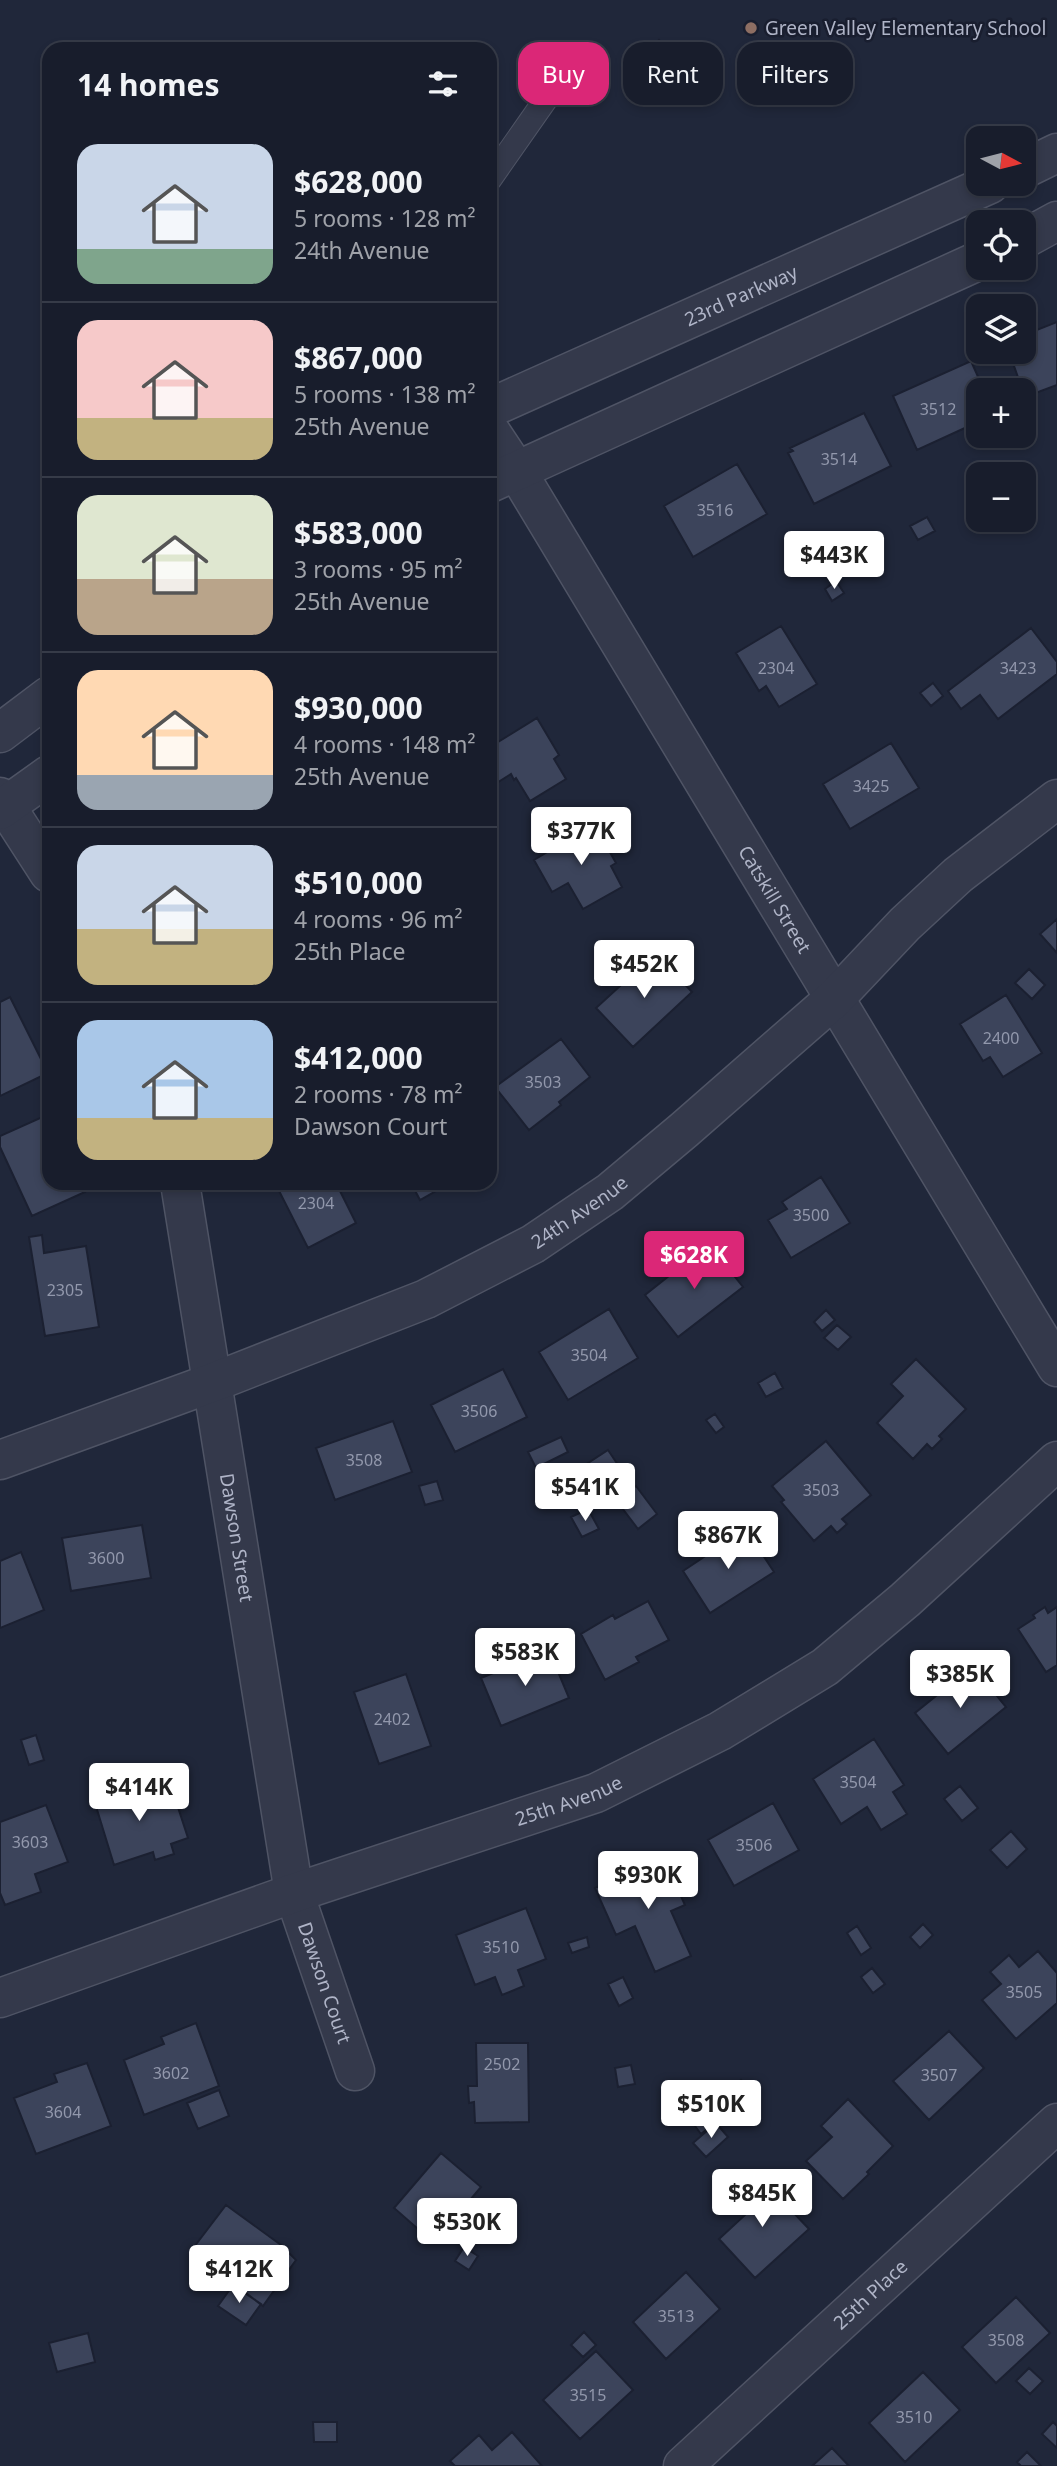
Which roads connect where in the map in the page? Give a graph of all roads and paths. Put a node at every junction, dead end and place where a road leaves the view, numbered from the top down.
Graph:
1 (543, 105) edge
2 (1057, 153) edge
3 (1036, 163) edge
4 (497, 169) edge
5 (966, 195) edge
6 (1057, 221) edge
7 (1036, 232) edge
8 (966, 266) edge
9 (497, 405) edge
10 (497, 455) edge
11 (503, 476) edge
12 (42, 701) edge
13 (0, 733) edge
14 (42, 779) edge
15 (1057, 799) edge
16 (2, 804) edge
17 (42, 863) edge
18 (835, 998) junction
19 (181, 1190) edge
20 (1057, 1367) edge
21 (214, 1382) junction
22 (0, 1460) edge
23 (1057, 1461) edge
24 (294, 1893) junction
25 (0, 1998) edge
26 (355, 2071) dead end
27 (1057, 2123) edge
28 (683, 2466) edge

1 - 4 lane
2 - 3 street
5 - 9 street, 23rd Parkway
6 - 7 street
8 - 11 street
10 - 11 street, Catskill Street
11 - 18 street, Catskill Street
12 - 13 street
14 - 16 street
15 - 18 street, 24th Avenue
16 - 17 street
18 - 20 street, Catskill Street
18 - 21 street, 24th Avenue
19 - 21 street, Dawson Street
21 - 22 street, 24th Avenue
21 - 24 street, Dawson Street
23 - 24 street, 25th Avenue
24 - 25 street, 25th Avenue
24 - 26 street, Dawson Court
27 - 28 street, 25th Place

